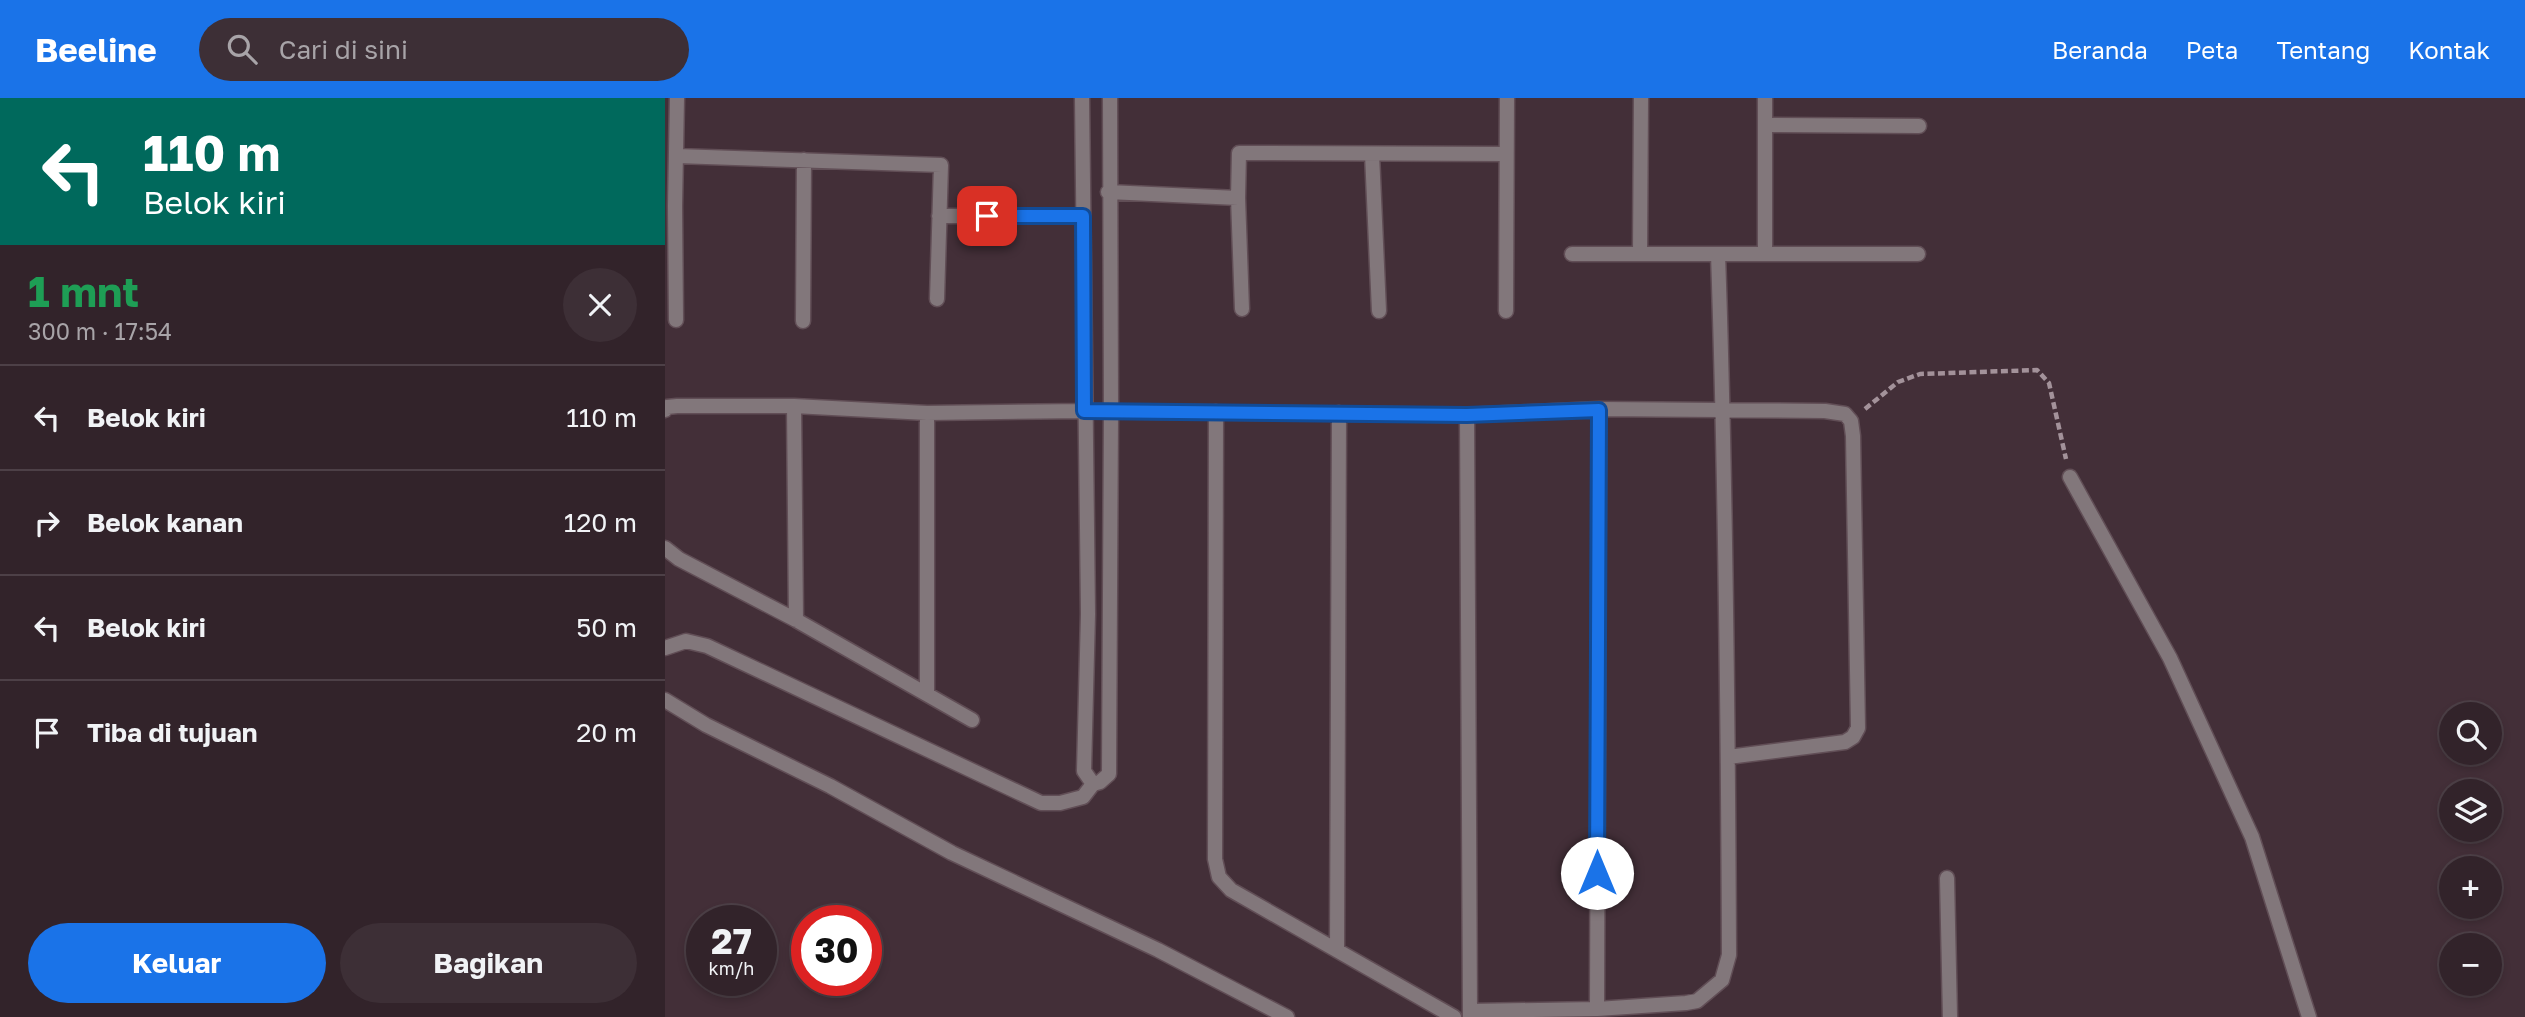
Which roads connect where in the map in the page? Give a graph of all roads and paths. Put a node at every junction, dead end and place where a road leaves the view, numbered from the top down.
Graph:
1 (677, 98) edge
2 (1082, 98) edge
3 (1109, 98) edge
4 (1507, 98) edge
5 (1641, 98) edge
6 (1765, 98) edge
7 (1765, 125) junction
8 (1919, 126) dead end
9 (1372, 154) junction
10 (1506, 154) junction
11 (677, 156) junction
12 (804, 160) junction
13 (1108, 192) junction
14 (1238, 198) junction
15 (939, 216) junction
16 (1083, 216) junction
17 (1571, 254) dead end
18 (1640, 254) junction
19 (1718, 254) junction
20 (1765, 254) junction
21 (1918, 254) dead end
22 (937, 299) dead end
23 (1242, 309) dead end
24 (1379, 311) dead end
25 (1506, 311) dead end
26 (676, 320) dead end
27 (803, 320) dead end
28 (794, 407) junction
29 (665, 410) edge
30 (1599, 410) junction
31 (1084, 411) junction
32 (1723, 411) junction
33 (1111, 412) junction
34 (1216, 412) junction
35 (927, 413) junction
36 (1339, 413) junction
37 (1467, 415) junction
38 (1851, 421) junction
39 (2070, 477) joint
40 (665, 548) edge
41 (796, 620) junction
42 (665, 648) edge
43 (927, 693) junction
44 (665, 700) edge
45 (972, 720) dead end
46 (1728, 758) junction
47 (1093, 784) junction
48 (1947, 878) dead end
49 (1337, 950) junction
50 (1597, 1009) junction
51 (1470, 1014) edge
52 (1287, 1017) edge
53 (1454, 1017) edge
54 (1949, 1017) edge
55 (2309, 1017) edge

1 - 11 street
2 - 16 street
3 - 13 street
4 - 10 street
5 - 18 street
6 - 7 street
7 - 8 street
7 - 20 street
9 - 10 street
9 - 14 street
9 - 24 street
10 - 25 street
11 - 12 street
11 - 26 street
12 - 15 street
12 - 27 street
13 - 14 street
13 - 33 street
14 - 23 street
15 - 16 street
15 - 22 street
16 - 31 street
17 - 18 street
18 - 19 street
19 - 20 street
19 - 32 street
20 - 21 street
28 - 29 street
28 - 35 street
28 - 41 street
30 - 32 street
30 - 37 street
30 - 50 street
31 - 33 street
31 - 35 street
31 - 47 street
32 - 38 street
32 - 46 street
33 - 34 street
33 - 47 street
34 - 36 street
34 - 49 street
35 - 43 street
36 - 37 street
36 - 49 street
37 - 51 street
38 - 39 path
38 - 46 street
39 - 55 street
40 - 41 street
41 - 43 street
42 - 47 street
43 - 45 street
44 - 52 street
46 - 50 street
48 - 54 street
49 - 53 street
50 - 51 street

